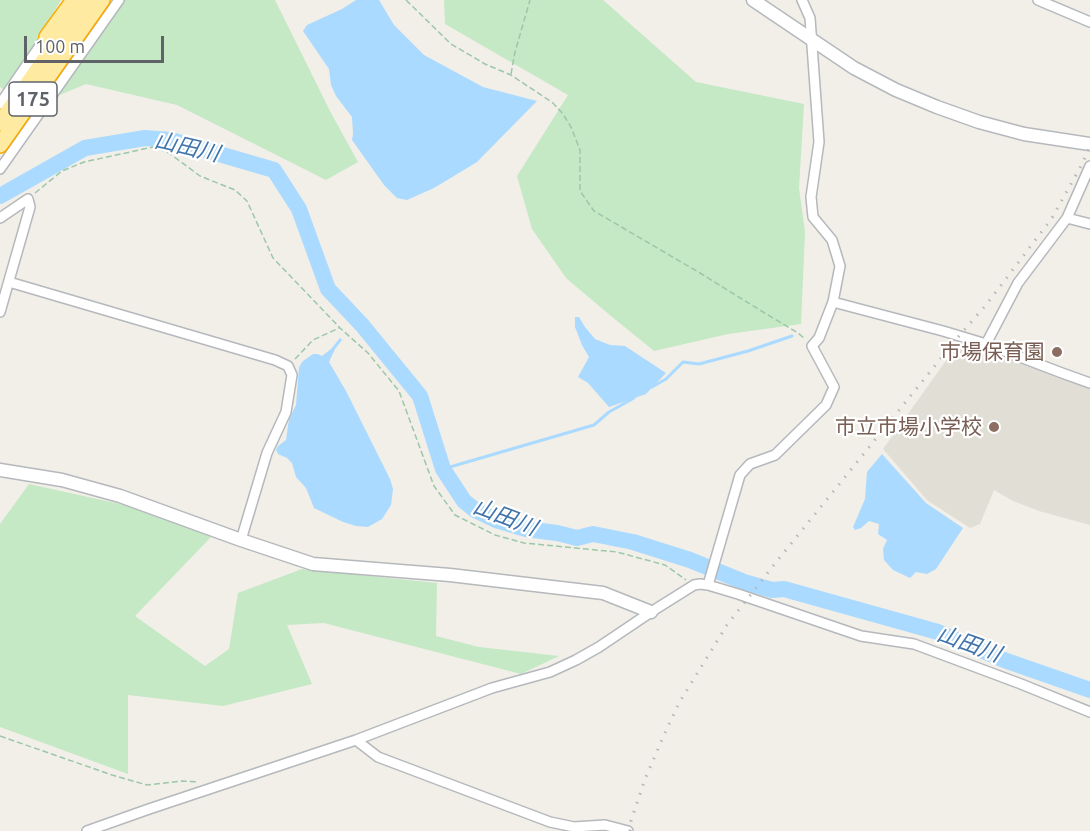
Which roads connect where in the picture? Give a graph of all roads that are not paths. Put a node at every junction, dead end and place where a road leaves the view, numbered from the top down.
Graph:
1 (66, 0) edge
2 (74, 0) edge
3 (87, 0) edge
4 (102, 0) edge
5 (119, 0) edge
6 (753, 0) edge
7 (802, 0) edge
8 (1038, 0) edge
9 (1090, 22) edge
10 (812, 40) junction
11 (61, 50) junction
12 (0, 104) edge
13 (0, 123) edge
14 (1090, 144) edge
15 (0, 145) edge
16 (1090, 166) edge
17 (0, 169) edge
18 (0, 218) edge
19 (1067, 218) junction
20 (1090, 224) edge
21 (9, 282) junction
22 (833, 302) junction
23 (0, 312) edge
24 (986, 344) junction
25 (1090, 382) edge
26 (0, 470) edge
27 (241, 540) junction
28 (708, 585) junction
29 (651, 612) junction
30 (1090, 712) edge
31 (356, 740) junction
32 (87, 831) edge
33 (628, 831) edge

1 - 11 street
2 - 11 highway
3 - 11 highway, 175
4 - 11 highway, 175
5 - 11 street
6 - 10 street
7 - 10 street
8 - 9 street
10 - 14 street
10 - 22 street
11 - 12 street
11 - 13 highway, 175
11 - 15 highway, 175
11 - 17 street
16 - 19 street
18 - 21 street
19 - 20 street
19 - 24 street
21 - 23 street
21 - 27 street
22 - 24 street
22 - 28 street
24 - 25 street
26 - 27 street
27 - 29 street
28 - 29 street
28 - 30 street
29 - 31 street
31 - 32 street
31 - 33 street

